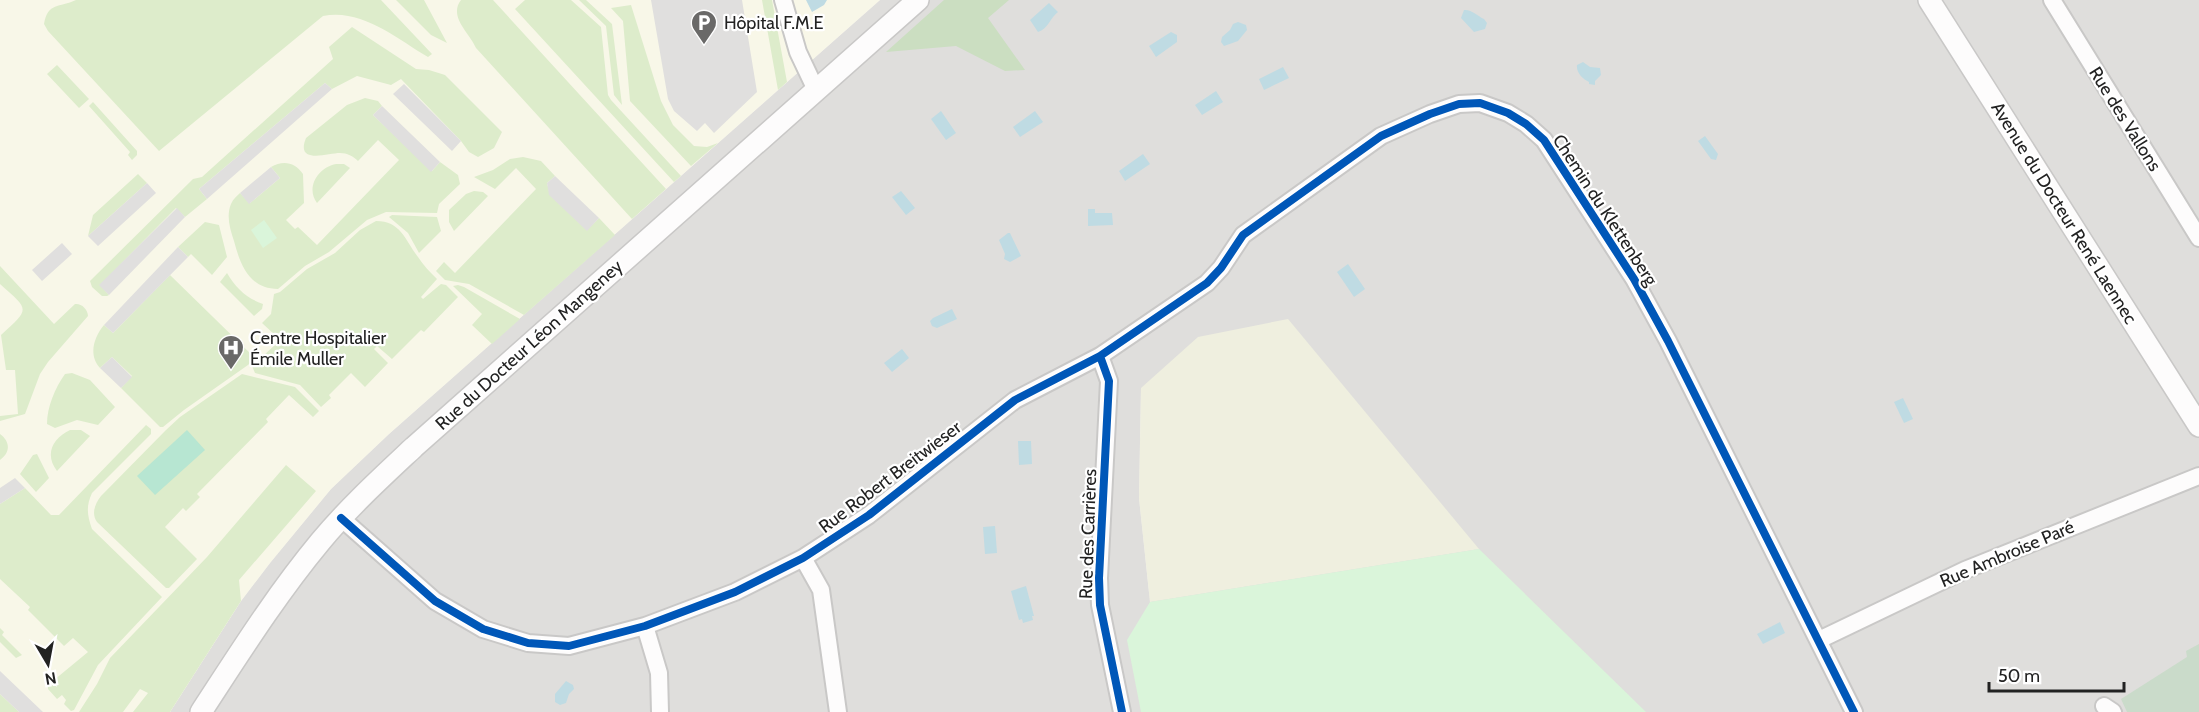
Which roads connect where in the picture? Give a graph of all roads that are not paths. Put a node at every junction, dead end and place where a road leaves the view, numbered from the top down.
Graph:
1 (783, 0) edge
2 (918, 0) edge
3 (1929, 0) edge
4 (2052, 0) edge
5 (816, 90) junction
6 (2199, 238) edge
7 (1100, 356) junction
8 (2199, 426) edge
9 (2199, 476) edge
10 (341, 518) junction
11 (803, 558) junction
12 (645, 626) junction
13 (1819, 640) junction
14 (201, 712) edge
15 (660, 712) edge
16 (838, 712) edge
17 (1122, 712) edge
18 (1854, 712) edge

1 - 5 street
2 - 5 street, Rue du Docteur Léon Mangeney
3 - 8 street, Avenue du Docteur René Laennec
4 - 6 street, Rue des Vallons
5 - 10 street, Rue du Docteur Léon Mangeney
7 - 11 street, Rue Robert Breitwieser
7 - 13 street, Chemin du Klettenberg
7 - 17 street, Rue des Carrières
9 - 13 street, Rue Ambroise Paré
10 - 12 street, Rue Robert Breitwieser
10 - 14 street, Rue du Docteur Léon Mangeney
11 - 12 street, Rue Robert Breitwieser
11 - 16 street
12 - 15 street
13 - 18 street, Chemin du Klettenberg

